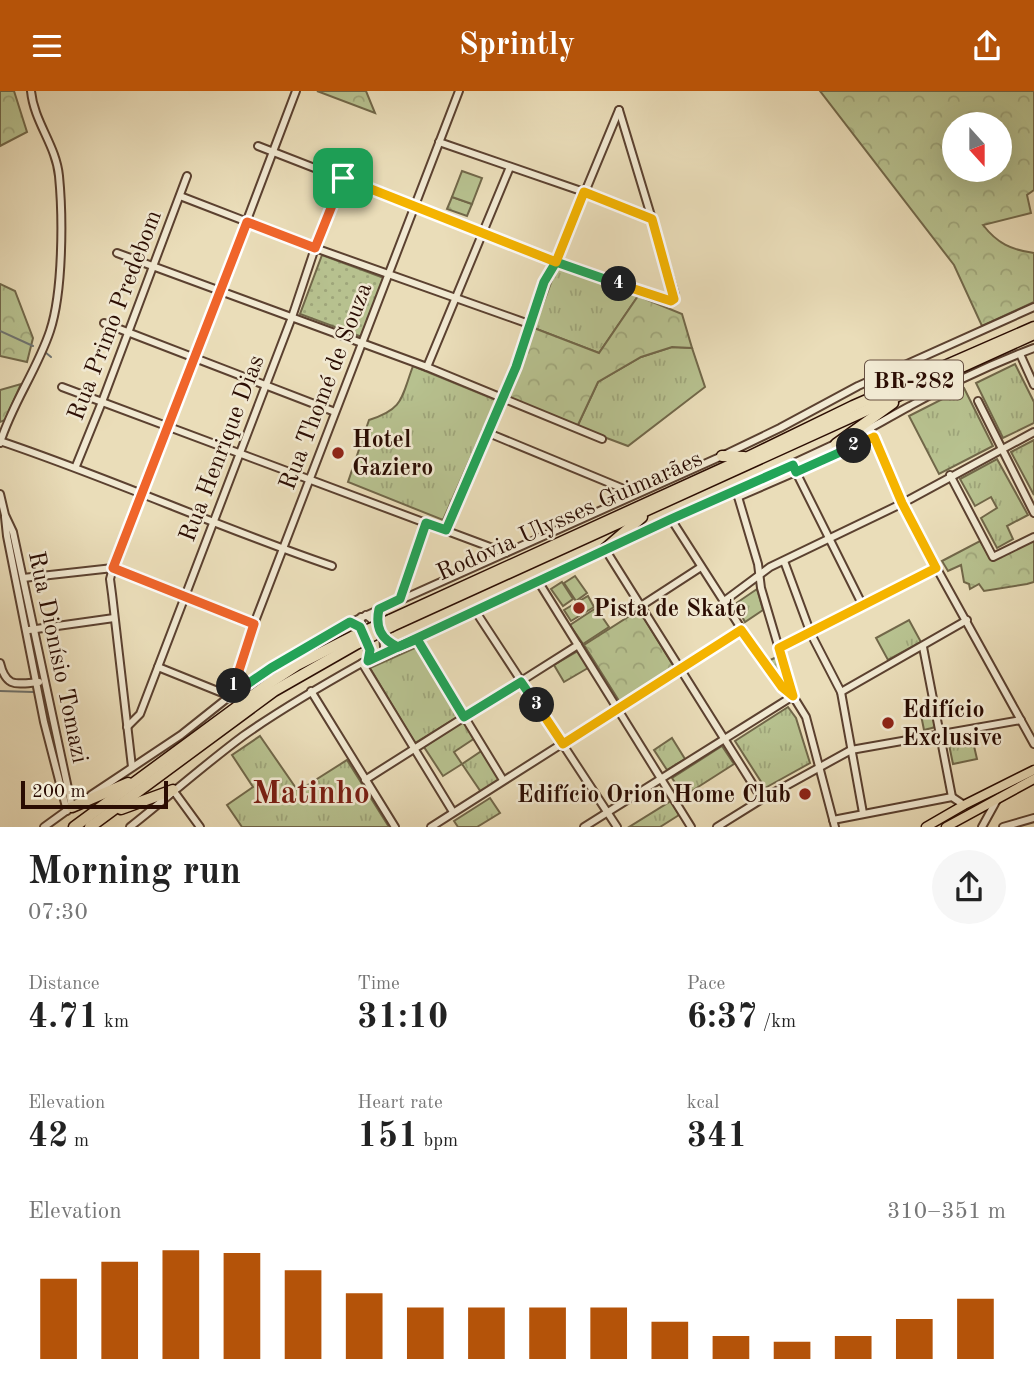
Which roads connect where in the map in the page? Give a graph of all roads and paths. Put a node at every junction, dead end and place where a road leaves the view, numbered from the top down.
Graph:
1 (31, 91) edge
2 (296, 91) edge
3 (459, 91) edge
4 (439, 142) junction
5 (258, 146) dead end
6 (273, 152) junction
7 (510, 167) junction
8 (187, 176) dead end
9 (343, 178) junction
10 (584, 192) junction
11 (180, 196) junction
12 (415, 205) junction
13 (652, 219) junction
14 (247, 222) junction
15 (483, 234) junction
16 (315, 248) junction
17 (117, 253) dead end
18 (556, 262) junction
19 (152, 266) junction
20 (389, 274) junction
21 (220, 290) junction
22 (455, 298) junction
23 (1034, 307) edge
24 (292, 317) junction
25 (104, 323) dead end
26 (529, 324) junction
27 (1034, 327) edge
28 (128, 331) junction
29 (1034, 334) edge
30 (363, 344) junction
31 (1034, 348) edge
32 (1020, 353) junction
33 (195, 357) junction
34 (427, 367) junction
35 (266, 384) junction
36 (1034, 385) edge
37 (62, 387) dead end
38 (912, 389) junction
39 (501, 399) junction
40 (978, 401) dead end
41 (102, 402) junction
42 (335, 412) junction
43 (168, 426) junction
44 (486, 432) junction
45 (1034, 432) edge
46 (872, 434) junction
47 (602, 439) dead end
48 (0, 442) edge
49 (836, 444) junction
50 (1001, 448) junction
51 (239, 452) junction
52 (722, 456) junction
53 (748, 457) junction
54 (76, 466) junction
55 (794, 469) junction
56 (950, 475) junction
57 (310, 480) junction
58 (0, 494) edge
59 (143, 494) junction
60 (636, 494) junction
61 (737, 494) junction
62 (902, 503) junction
63 (651, 510) junction
64 (1034, 513) edge
65 (3, 516) edge
66 (671, 519) junction
67 (212, 522) junction
68 (426, 523) junction
69 (446, 530) junction
70 (1034, 537) edge
71 (828, 539) junction
72 (605, 549) junction
73 (284, 550) junction
74 (506, 553) junction
75 (784, 561) junction
76 (332, 566) dead end
77 (701, 567) junction
78 (113, 568) junction
79 (936, 568) junction
80 (761, 575) junction
81 (23, 578) junction
82 (538, 581) junction
83 (186, 596) junction
84 (400, 599) junction
85 (723, 602) junction
86 (641, 606) junction
87 (863, 606) junction
88 (379, 609) junction
89 (475, 612) junction
90 (364, 616) junction
91 (114, 618) junction
92 (967, 620) junction
93 (350, 622) junction
94 (376, 623) junction
95 (391, 623) junction
96 (254, 624) junction
97 (29, 630) junction
98 (741, 630) junction
99 (811, 633) junction
100 (357, 635) junction
101 (417, 639) junction
102 (384, 641) junction
103 (578, 645) junction
104 (923, 646) junction
105 (398, 647) junction
106 (779, 648) junction
107 (370, 650) junction
108 (382, 655) junction
109 (365, 662) junction
110 (0, 663) edge
111 (158, 667) junction
112 (681, 669) junction
113 (41, 682) junction
114 (521, 682) junction
115 (311, 691) junction
116 (841, 692) junction
117 (230, 696) junction
118 (793, 696) junction
119 (618, 709) junction
120 (464, 717) junction
121 (1021, 720) junction
122 (52, 721) junction
123 (44, 722) junction
124 (127, 727) junction
125 (940, 733) junction
126 (724, 738) junction
127 (563, 744) junction
128 (1034, 744) edge
129 (58, 745) junction
130 (49, 746) junction
131 (415, 747) junction
132 (851, 750) junction
133 (132, 767) junction
134 (818, 768) junction
135 (1034, 770) edge
136 (151, 772) junction
137 (60, 776) junction
138 (661, 778) junction
139 (1034, 779) edge
140 (365, 780) junction
141 (503, 780) junction
142 (173, 790) junction
143 (996, 794) junction
144 (952, 797) junction
145 (762, 799) junction
146 (964, 804) junction
147 (69, 809) junction
148 (453, 812) junction
149 (608, 812) junction
150 (111, 813) junction
151 (863, 813) junction
152 (1034, 818) edge
153 (442, 820) junction
154 (834, 823) edge
155 (44, 827) edge
156 (74, 827) edge
157 (90, 827) edge
158 (130, 827) edge
159 (200, 827) edge
160 (395, 827) edge
161 (431, 827) edge
162 (446, 827) edge
163 (584, 827) edge
164 (617, 827) edge
165 (691, 827) edge
166 (717, 827) edge
167 (926, 827) edge
168 (946, 827) edge
169 (982, 827) edge
170 (1003, 827) edge

1 - 48 street
2 - 6 street
3 - 4 street, Rua Thomé de Souza
4 - 7 street
4 - 12 street, Rua Thomé de Souza
5 - 6 street
6 - 9 street
6 - 14 street
7 - 10 street
7 - 15 street
8 - 11 street, Rua Primo Predebom
9 - 12 street
9 - 16 street, Rua Henrique Dias
10 - 13 street
10 - 13 street
10 - 18 street
11 - 14 street
11 - 19 street, Rua Primo Predebom
12 - 15 street
12 - 20 street, Rua Thomé de Souza
13 - 18 street
14 - 16 street
14 - 21 street
15 - 18 street
15 - 22 street
16 - 20 street
16 - 24 street, Rua Henrique Dias
17 - 19 street
18 - 26 street
19 - 21 street
19 - 28 street, Rua Primo Predebom
20 - 22 street
20 - 30 street, Rua Thomé de Souza
21 - 24 street
21 - 33 street
22 - 26 street
22 - 34 street
23 - 52 street
24 - 30 street
24 - 35 street, Rua Henrique Dias
25 - 28 street
26 - 39 street
27 - 53 highway, Rodovia Ulysses Guimarães / BR-282
28 - 33 street
28 - 41 street, Rua Primo Predebom
29 - 38 highway, Rodovia Ulysses Guimarães / BR-282
30 - 34 street
30 - 42 street, Rua Thomé de Souza
31 - 32 street
32 - 36 street
32 - 46 street
33 - 35 street
33 - 43 street
34 - 39 street
35 - 42 street
35 - 51 street, Rua Henrique Dias
37 - 41 street
38 - 49 highway
38 - 63 highway, Rodovia Ulysses Guimarães / BR-282
39 - 44 street
39 - 47 street
40 - 50 street
41 - 43 street
41 - 54 street, Rua Primo Predebom
42 - 57 street, Rua Thomé de Souza
43 - 51 street
43 - 59 street
44 - 60 street
44 - 69 street
45 - 50 street
46 - 49 street
46 - 55 street
46 - 62 street
48 - 54 street
49 - 55 street
50 - 56 street
50 - 64 street
51 - 57 street
51 - 67 street, Rua Henrique Dias
52 - 53 highway
52 - 60 street
53 - 95 highway, Rodovia Ulysses Guimarães / BR-282
54 - 59 street
55 - 61 street
55 - 71 street
56 - 62 street
56 - 70 street
57 - 68 street
57 - 73 street, Rua Thomé de Souza
58 - 65 street, Rua Dionísio Tomazi
59 - 67 street
59 - 78 street
60 - 74 street
61 - 66 street
61 - 80 street
62 - 71 street
62 - 79 street
63 - 72 highway
63 - 95 highway, Rodovia Ulysses Guimarães / BR-282
65 - 81 street, Rua Dionísio Tomazi
65 - 97 street, Rua Dionísio Tomazi
66 - 72 street
66 - 77 street
67 - 73 street
67 - 83 street, Rua Henrique Dias
68 - 69 street
68 - 84 street
69 - 74 street
71 - 75 street
71 - 87 street
72 - 82 street
72 - 86 street
73 - 76 street
73 - 96 street, Rua Thomé de Souza
74 - 84 street
75 - 80 street
75 - 99 street
77 - 85 street
77 - 86 street
78 - 81 street
78 - 83 street
78 - 91 street
79 - 87 street
79 - 92 street
80 - 85 street
80 - 106 street
81 - 97 street, Rua Dionísio Tomazi
82 - 89 street
82 - 103 street
83 - 96 street
83 - 111 street, Rua Henrique Dias
84 - 88 street
85 - 98 street
86 - 112 street
87 - 99 street
88 - 90 street
88 - 94 street
89 - 101 street
89 - 114 street
90 - 93 street
90 - 94 street
90 - 100 street
91 - 97 street
91 - 124 street
92 - 104 street
92 - 121 street
93 - 100 street
93 - 117 street
94 - 102 street
95 - 100 highway, Rodovia Ulysses Guimarães / BR-282, bridge
96 - 117 street, Rua Thomé de Souza
97 - 113 street, Rua Dionísio Tomazi
98 - 112 street
98 - 118 street
99 - 106 street
99 - 116 street
100 - 107 street
100 - 136 highway, Rodovia Ulysses Guimarães / BR-282
100 - 150 highway, Rodovia Ulysses Guimarães / BR-282
101 - 105 street
101 - 120 street
102 - 105 street
102 - 108 street
103 - 114 street
103 - 119 street
104 - 116 street
104 - 125 street
105 - 108 street
106 - 118 street
107 - 108 street
107 - 109 street
108 - 109 street
109 - 115 street
109 - 131 street
110 - 113 street
111 - 117 street
111 - 124 street, Rua Henrique Dias
112 - 119 street
112 - 126 street
113 - 122 street, Rua Dionísio Tomazi
113 - 123 street, Rua Dionísio Tomazi
114 - 120 street
114 - 127 street
115 - 140 street
115 - 142 street
116 - 132 street
117 - 133 street
118 - 126 street
118 - 134 street
119 - 127 street
119 - 138 street
120 - 131 street
120 - 141 street
121 - 125 street
121 - 128 street
122 - 123 street
122 - 129 street, Rua Dionísio Tomazi
123 - 130 street, Rua Dionísio Tomazi
124 - 133 street
125 - 132 street
125 - 144 street
126 - 138 street
126 - 145 street
127 - 141 street
127 - 149 street
129 - 130 street
129 - 137 street, Rua Dionísio Tomazi
130 - 137 street, Rua Dionísio Tomazi
131 - 140 street
131 - 148 street
132 - 134 street
132 - 151 street
133 - 147 street
134 - 145 street
134 - 154 street
135 - 143 main road
136 - 147 highway
136 - 156 highway, Rodovia Ulysses Guimarães / BR-282
137 - 147 street, Rua Dionísio Tomazi
138 - 149 street
138 - 165 street
139 - 143 main road
140 - 160 street
141 - 148 street
142 - 150 highway
142 - 158 street
142 - 159 street
143 - 146 main road
143 - 168 main road
143 - 169 street
144 - 146 street
144 - 151 street
145 - 166 street
146 - 167 main road
147 - 155 street
148 - 153 street
149 - 163 street
149 - 164 street
150 - 157 highway, Rodovia Ulysses Guimarães / BR-282
151 - 154 street
152 - 170 street
153 - 161 street
153 - 162 street

